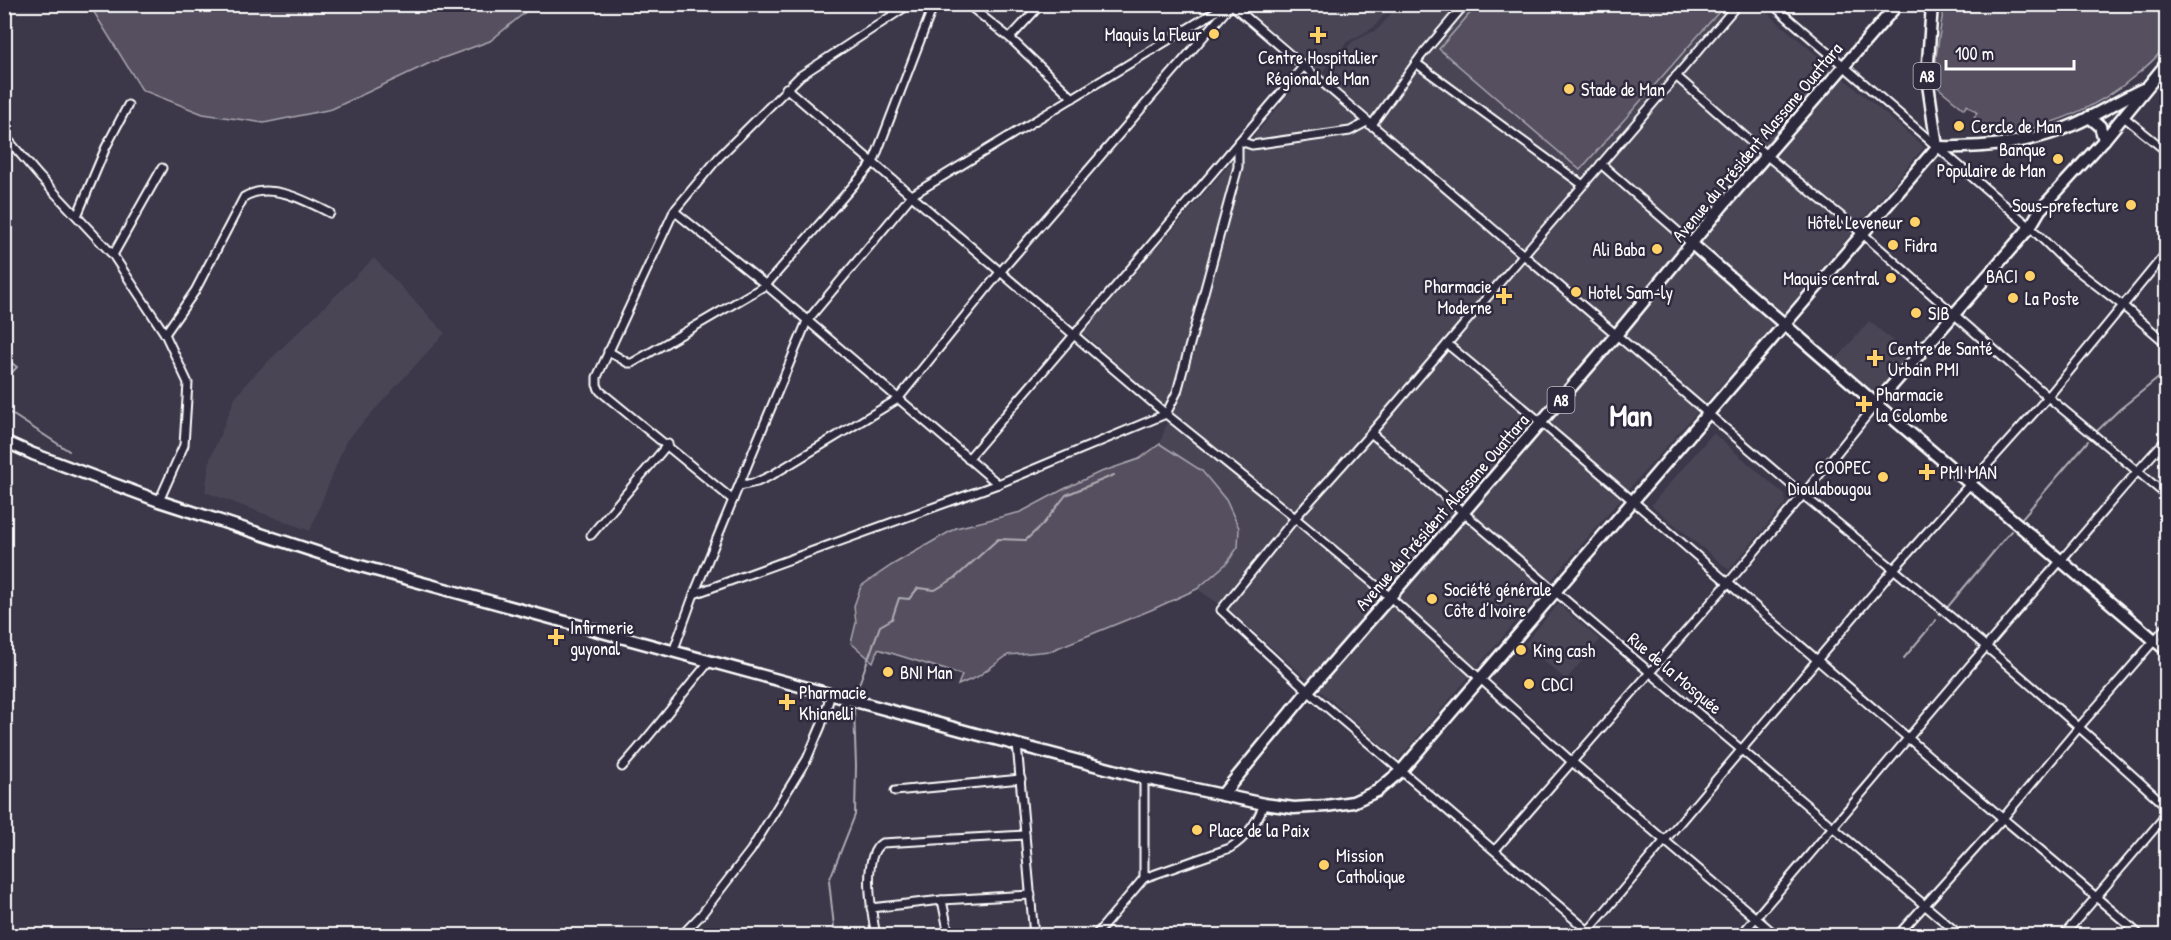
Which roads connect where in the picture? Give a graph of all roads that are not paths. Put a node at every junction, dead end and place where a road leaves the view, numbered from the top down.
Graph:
1 (910, 4) edge
2 (934, 4) edge
3 (967, 4) edge
4 (1041, 4) edge
5 (1465, 4) edge
6 (1738, 4) edge
7 (1772, 4) edge
8 (1898, 4) edge
9 (1932, 4) edge
10 (1230, 5) edge
11 (1010, 38) junction
12 (1416, 63) junction
13 (2166, 64) edge
14 (1843, 66) junction
15 (1303, 67) junction
16 (1676, 76) junction
17 (2146, 87) junction
18 (786, 88) junction
19 (1073, 98) junction
20 (128, 105) dead end
21 (2090, 117) junction
22 (2124, 117) junction
23 (1369, 124) junction
24 (4, 135) edge
25 (2104, 140) junction
26 (1239, 142) junction
27 (1937, 147) junction
28 (2166, 151) edge
29 (1767, 156) junction
30 (873, 163) junction
31 (1601, 164) junction
32 (162, 168) dead end
33 (1583, 185) junction
34 (912, 195) junction
35 (674, 211) junction
36 (330, 213) dead end
37 (77, 216) junction
38 (2030, 227) junction
39 (1863, 234) junction
40 (1692, 244) junction
41 (2166, 253) edge
42 (113, 255) junction
43 (1523, 256) junction
44 (1001, 271) junction
45 (766, 285) junction
46 (2122, 305) junction
47 (1954, 314) junction
48 (807, 321) junction
49 (1785, 324) junction
50 (165, 334) junction
51 (1074, 335) junction
52 (1616, 335) junction
53 (2166, 343) edge
54 (1447, 344) junction
55 (608, 351) junction
56 (2048, 397) junction
57 (898, 399) junction
58 (1876, 404) junction
59 (1166, 414) junction
60 (1708, 414) junction
61 (1542, 422) junction
62 (1371, 433) junction
63 (2166, 440) edge
64 (4, 441) edge
65 (668, 444) junction
66 (968, 459) junction
67 (2137, 471) junction
68 (1970, 483) junction
69 (998, 484) junction
70 (739, 486) junction
71 (1803, 495) junction
72 (2166, 495) edge
73 (733, 500) junction
74 (159, 501) junction
75 (1633, 501) junction
76 (1463, 513) junction
77 (1295, 518) junction
78 (591, 535) dead end
79 (2061, 560) junction
80 (1894, 569) junction
81 (1728, 583) junction
82 (1555, 591) junction
83 (694, 594) junction
84 (1390, 597) junction
85 (2166, 627) edge
86 (2155, 640) junction
87 (1985, 647) junction
88 (2166, 650) edge
89 (673, 652) junction
90 (1817, 660) junction
91 (710, 661) junction
92 (1651, 673) junction
93 (1481, 678) junction
94 (1308, 690) junction
95 (831, 694) junction
96 (2080, 726) junction
97 (1909, 739) junction
98 (1017, 744) junction
99 (1742, 750) junction
100 (1571, 761) junction
101 (622, 768) dead end
102 (1401, 771) junction
103 (1144, 778) junction
104 (1021, 779) junction
105 (895, 791) dead end
106 (1222, 795) junction
107 (1264, 804) junction
108 (2166, 806) edge
109 (2166, 814) edge
110 (2004, 818) junction
111 (1834, 828) junction
112 (1025, 835) junction
113 (1665, 840) junction
114 (1495, 850) junction
115 (1144, 878) junction
116 (1031, 895) junction
117 (2096, 896) junction
118 (942, 900) junction
119 (1924, 904) junction
120 (871, 908) junction
121 (1756, 918) junction
122 (1589, 934) edge
123 (681, 936) edge
124 (876, 936) edge
125 (953, 936) edge
126 (1034, 936) edge
127 (1095, 936) edge
128 (1740, 936) edge
129 (1777, 936) edge
130 (1897, 936) edge
131 (1960, 936) edge
132 (2063, 936) edge
133 (2141, 936) edge

1 - 18 street
2 - 30 street
3 - 11 street
4 - 11 street
5 - 12 street
6 - 16 street
7 - 14 street
8 - 14 main road, Avenue du Président Alassane Ouattara / A8
9 - 27 main road, A8
10 - 15 street
10 - 19 street
10 - 44 street
11 - 19 street
12 - 23 street
12 - 33 street
13 - 17 main road
14 - 27 street
14 - 29 main road, Avenue du Président Alassane Ouattara / A8
15 - 23 street
15 - 26 street
16 - 29 street
16 - 31 street
17 - 21 main road
17 - 22 main road
18 - 30 street
18 - 35 street
19 - 34 street
20 - 37 street
21 - 25 main road
21 - 27 main road
22 - 25 main road
22 - 28 street
23 - 26 street
23 - 43 street
24 - 37 street
25 - 38 main road
26 - 51 street
26 - 59 street
27 - 38 street
27 - 39 main road
29 - 39 street
29 - 40 main road, Avenue du Président Alassane Ouattara / A8
30 - 34 street
30 - 45 street
31 - 33 street
31 - 40 street
32 - 42 street
33 - 43 street
34 - 44 street
34 - 48 street
35 - 45 street
35 - 55 street
36 - 50 street
37 - 42 street
38 - 46 street
38 - 47 main road
39 - 47 street
39 - 49 main road
40 - 49 main road
40 - 52 main road, Avenue du Président Alassane Ouattara / A8
41 - 46 street
42 - 50 street
43 - 52 street
43 - 54 street
44 - 51 street
44 - 57 street
45 - 48 street
45 - 55 street
46 - 53 street
46 - 56 street
47 - 56 street
47 - 58 main road
48 - 57 street
48 - 70 street
49 - 58 main road
49 - 60 main road
50 - 74 street
51 - 59 street
51 - 66 street
52 - 60 street
52 - 61 main road, Avenue du Président Alassane Ouattara / A8
54 - 61 street
54 - 62 street
55 - 65 street
56 - 67 street
56 - 68 street
57 - 66 street
57 - 70 street
58 - 68 main road
58 - 71 street
59 - 69 street
59 - 77 street
60 - 71 street
60 - 75 main road
61 - 75 street
61 - 76 main road, Avenue du Président Alassane Ouattara / A8
62 - 76 street, Rue de la Mosquée
62 - 77 street
63 - 67 street
64 - 74 main road
65 - 73 street
65 - 78 street
66 - 69 street
67 - 72 street
67 - 79 street
68 - 79 main road
68 - 80 street
69 - 83 street
70 - 73 street
71 - 80 street
71 - 81 street
73 - 83 street
74 - 89 main road
75 - 81 street
75 - 82 main road
76 - 82 street, Rue de la Mosquée
76 - 84 main road, Avenue du Président Alassane Ouattara / A8
77 - 84 street
77 - 94 street
79 - 86 main road
79 - 87 street
80 - 87 street
80 - 90 street
81 - 90 street
81 - 92 street
82 - 92 street, Rue de la Mosquée
82 - 93 main road
83 - 89 street
84 - 93 street
84 - 94 main road, Avenue du Président Alassane Ouattara / A8
85 - 86 street
86 - 88 main road
86 - 96 street
87 - 96 street
87 - 97 street
89 - 91 main road
90 - 97 street
90 - 99 street
91 - 95 main road
91 - 101 street
92 - 99 street, Rue de la Mosquée
92 - 100 street
93 - 100 street
93 - 102 main road
94 - 102 street
94 - 106 main road, Avenue du Président Alassane Ouattara / A8
95 - 98 main road
95 - 123 street
96 - 108 street
96 - 110 street
97 - 110 street
97 - 111 street
98 - 103 main road
98 - 104 street
99 - 111 street, Rue de la Mosquée
99 - 113 street
100 - 113 street
100 - 114 street
102 - 107 main road
102 - 114 street
103 - 106 main road
103 - 115 street
104 - 105 street
104 - 112 street
106 - 107 main road
107 - 115 street
109 - 117 street
110 - 117 street
110 - 119 street
111 - 119 street, Rue de la Mosquée
111 - 121 street
112 - 116 street
112 - 120 street
113 - 121 street
113 - 122 street
114 - 122 street
115 - 127 street
116 - 118 street
116 - 126 street
117 - 132 street
117 - 133 street
118 - 120 street
118 - 125 street
119 - 130 street
119 - 131 street, Rue de la Mosquée
120 - 124 street
121 - 128 street
121 - 129 street

